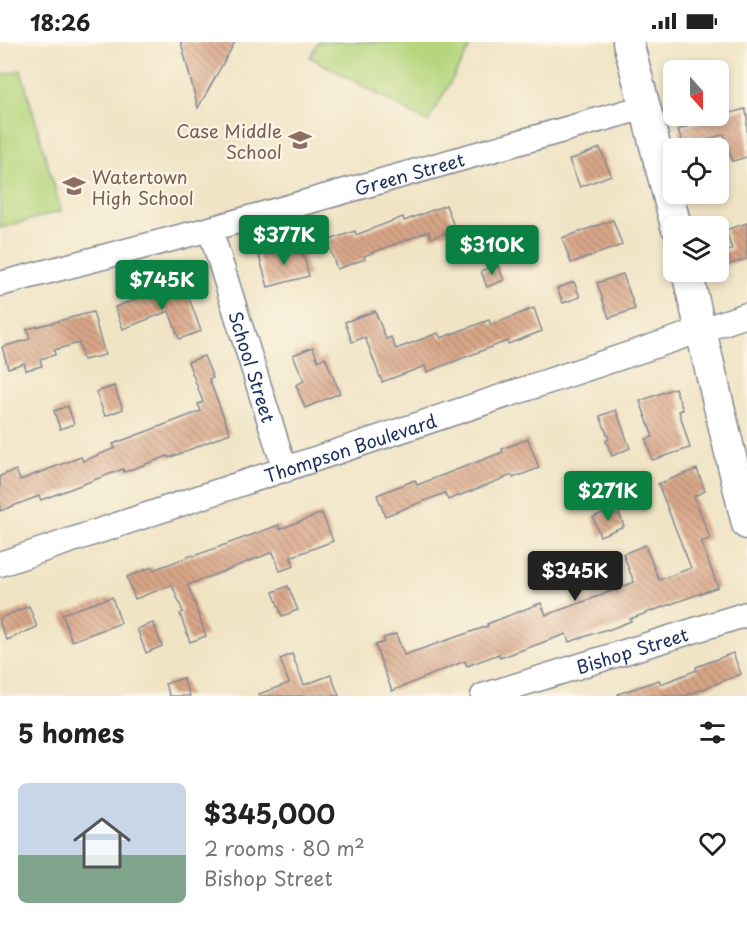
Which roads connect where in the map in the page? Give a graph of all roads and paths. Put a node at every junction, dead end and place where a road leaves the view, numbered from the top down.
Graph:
1 (628, 42) edge
2 (645, 107) junction
3 (673, 216) edge
4 (210, 229) junction
5 (689, 282) edge
6 (0, 284) edge
7 (747, 315) edge
8 (701, 330) junction
9 (285, 470) junction
10 (747, 524) edge
11 (0, 564) edge
12 (747, 614) edge
13 (483, 696) edge

1 - 2 main road
2 - 3 main road
2 - 4 street, Green Street
4 - 6 street, Green Street
4 - 9 street, School Street
5 - 8 main road
7 - 8 street, Thompson Boulevard
8 - 9 street, Thompson Boulevard
8 - 10 main road
9 - 11 street, Thompson Boulevard
12 - 13 street, Bishop Street

